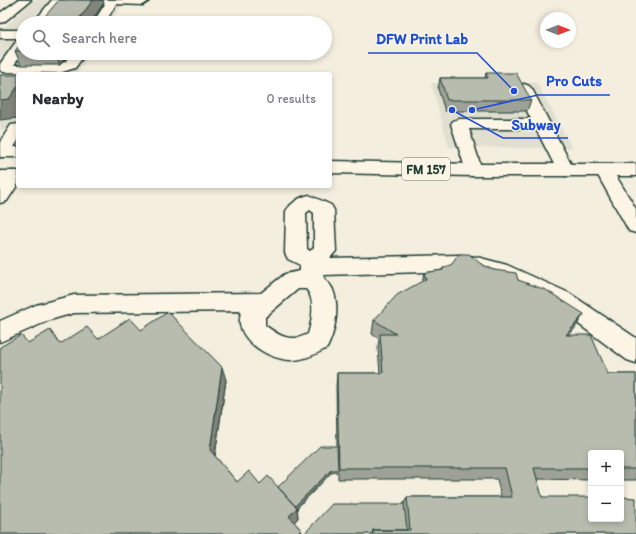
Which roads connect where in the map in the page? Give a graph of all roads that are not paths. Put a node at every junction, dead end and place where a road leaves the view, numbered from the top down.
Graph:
1 (25, 0) edge
2 (58, 0) edge
3 (85, 0) edge
4 (114, 0) edge
5 (143, 1) edge
6 (44, 16) edge
7 (103, 16) edge
8 (0, 19) edge
9 (0, 34) edge
10 (16, 34) edge
11 (16, 52) edge
12 (74, 60) edge
13 (0, 81) edge
14 (16, 81) edge
15 (524, 89) edge
16 (542, 124) junction
17 (12, 129) edge
18 (7, 152) edge
19 (332, 168) edge
20 (473, 170) junction
21 (565, 170) junction
22 (604, 170) junction
23 (636, 170) edge
24 (10, 177) edge
25 (309, 194) edge
26 (0, 198) edge
27 (636, 226) edge
28 (312, 269) junction
29 (266, 302) junction
30 (0, 332) edge
31 (636, 352) edge

1 - 8 main road
2 - 6 main road
3 - 4 main road
4 - 5 main road
4 - 7 main road
9 - 10 main road
11 - 12 main road
13 - 14 main road
15 - 16 main road
16 - 20 main road
16 - 21 main road
17 - 18 main road
19 - 20 main road, FM 157
20 - 21 main road, FM 157
21 - 22 main road, FM 157
22 - 23 main road, FM 157
22 - 27 main road
24 - 26 main road
25 - 28 main road
25 - 28 main road
28 - 29 main road
28 - 29 main road
28 - 31 main road
29 - 30 main road

